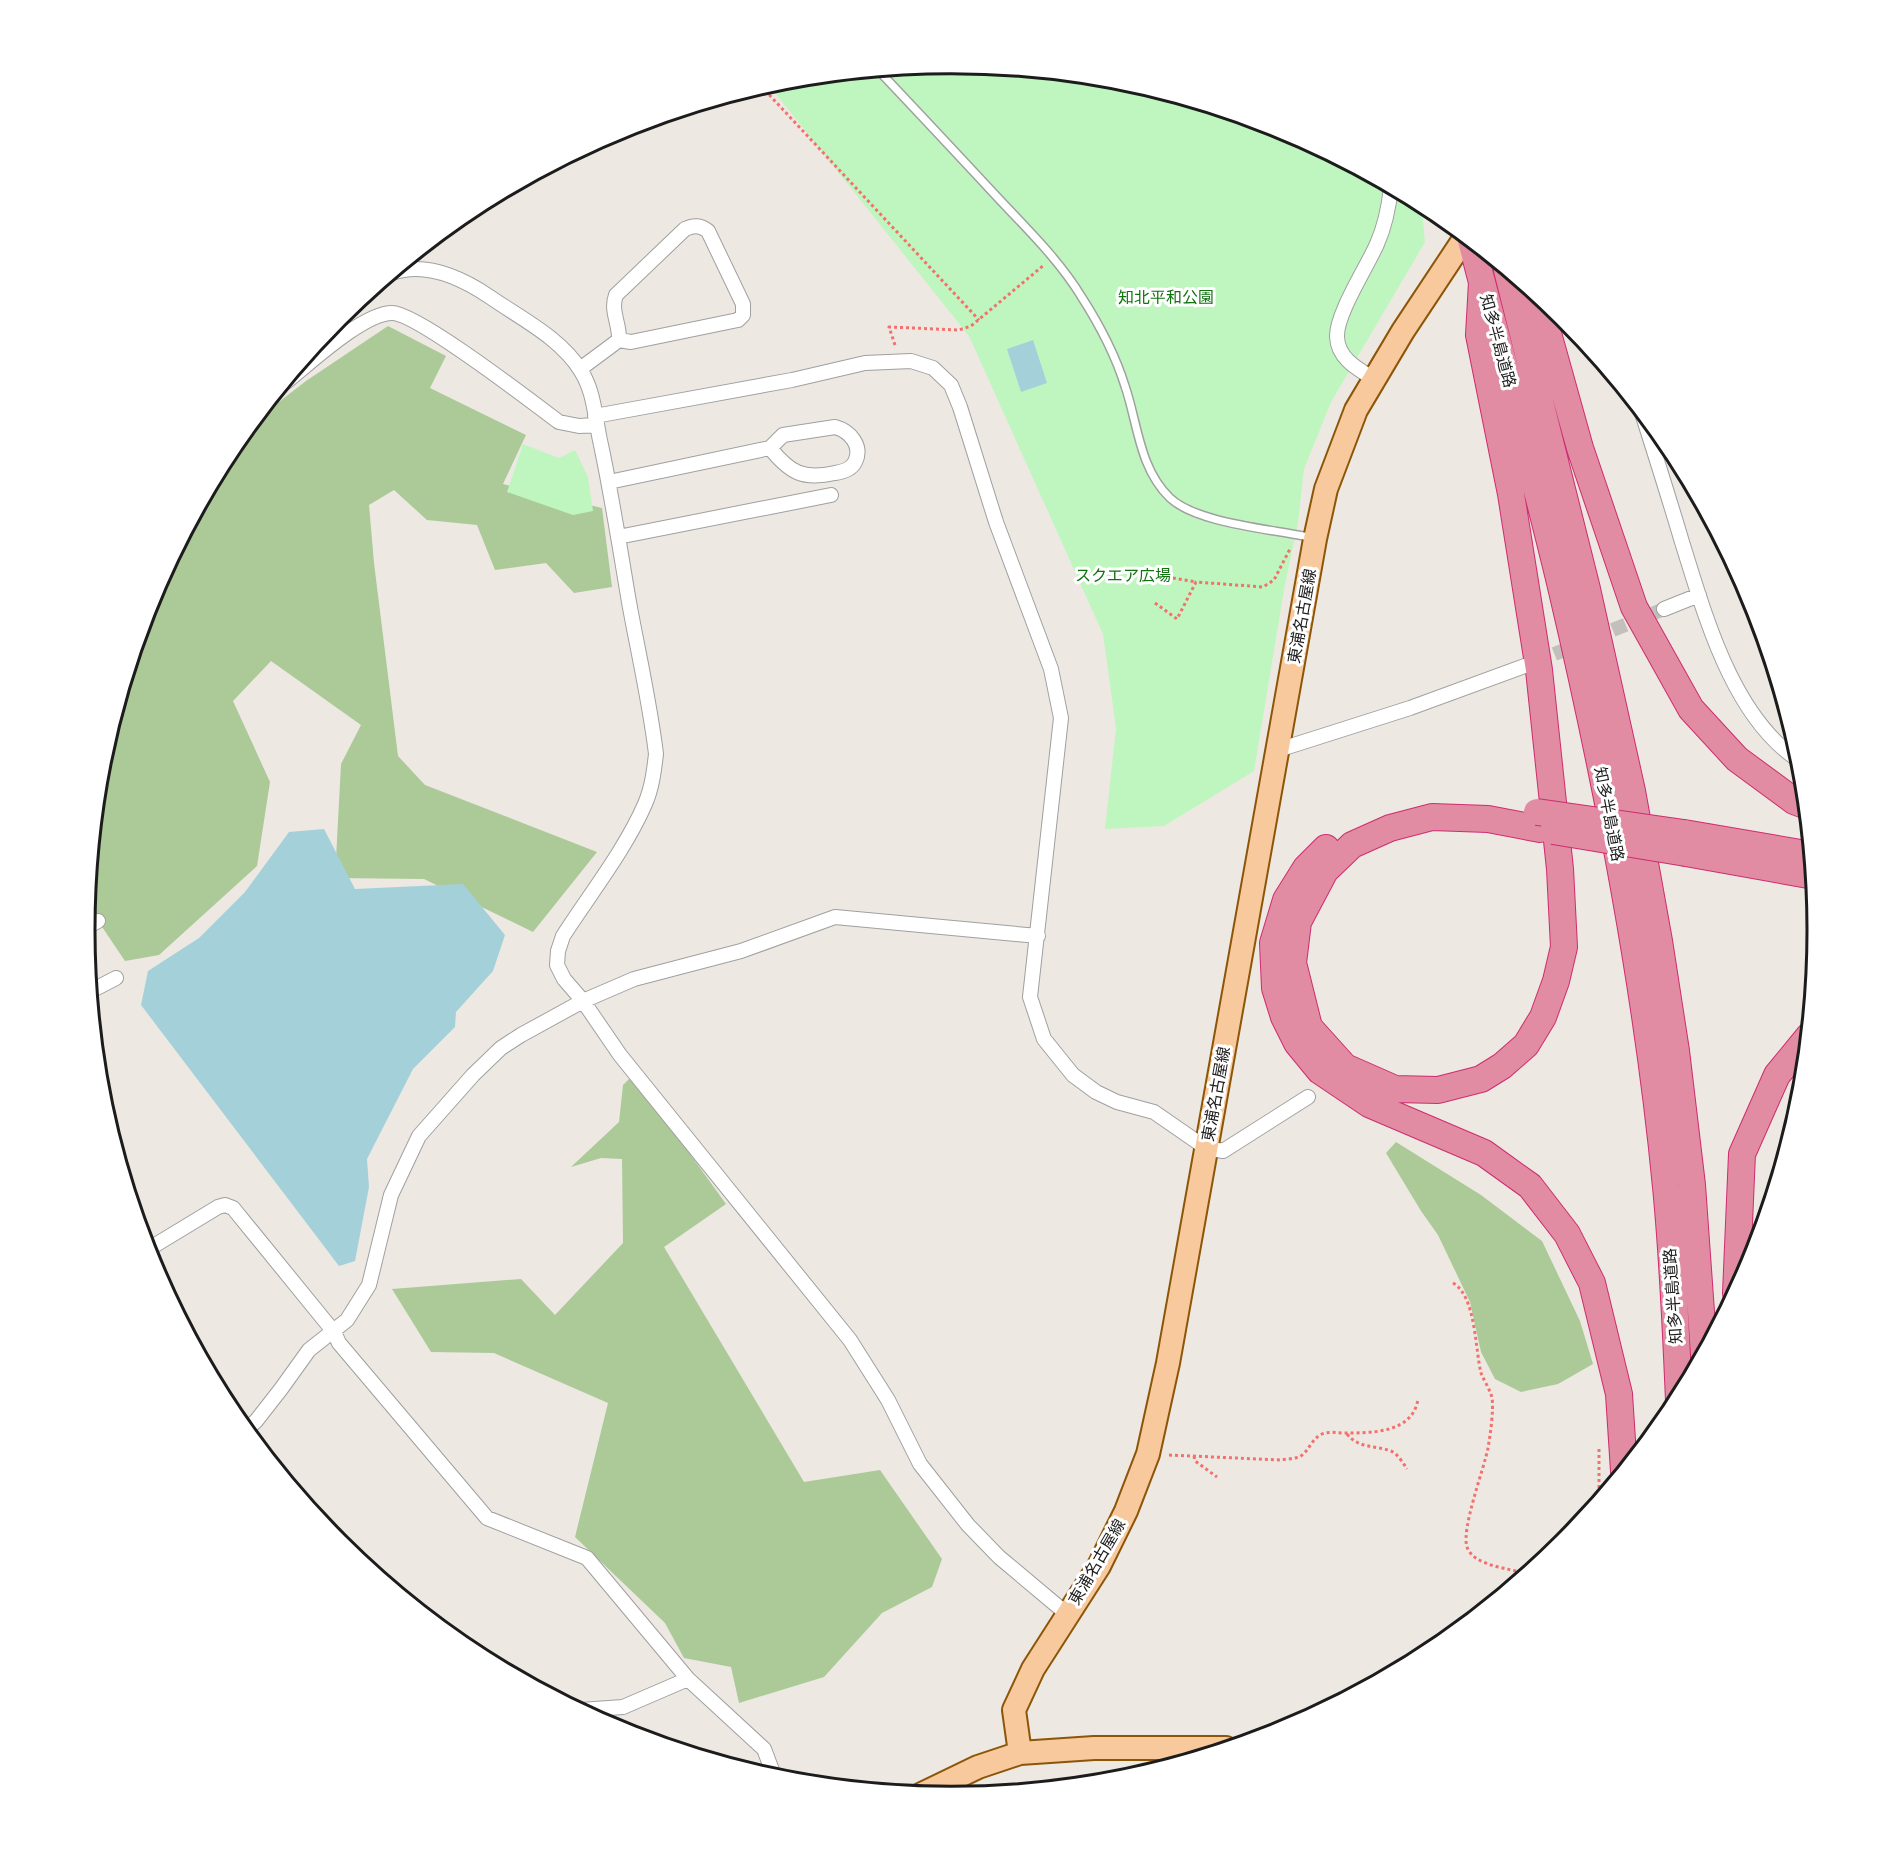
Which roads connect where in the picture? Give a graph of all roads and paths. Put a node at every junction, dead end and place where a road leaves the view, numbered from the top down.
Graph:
1 (884, 76) edge
2 (768, 94) edge
3 (1390, 194) edge
4 (1469, 247) edge
5 (1473, 250) edge
6 (1053, 257) junction
7 (406, 270) edge
8 (1509, 280) edge
9 (1482, 282) junction
10 (1541, 308) edge
11 (979, 320) junction
12 (619, 340) junction
13 (901, 361) junction
14 (309, 364) edge
15 (580, 369) junction
16 (1374, 379) junction
17 (596, 421) junction
18 (1648, 431) edge
19 (770, 448) junction
20 (609, 482) junction
21 (831, 495) dead end
22 (618, 537) junction
23 (1306, 537) junction
24 (1161, 576) dead end
25 (1196, 582) junction
26 (1699, 595) junction
27 (1155, 603) dead end
28 (1664, 609) tunnel mouth
29 (1530, 664) tunnel mouth
30 (1278, 750) junction
31 (1789, 751) edge
32 (1799, 803) edge
33 (1539, 820) junction
34 (1685, 843) junction
35 (1805, 854) edge
36 (1807, 874) edge
37 (98, 921) dead end
38 (95, 922) edge
39 (1038, 936) junction
40 (116, 978) dead end
41 (97, 988) edge
42 (584, 1001) junction
43 (1800, 1046) edge
44 (1308, 1097) dead end
45 (1206, 1148) junction
46 (156, 1245) edge
47 (1737, 1271) edge
48 (1453, 1283) dead end
49 (334, 1332) junction
50 (1703, 1341) edge
51 (1677, 1385) edge
52 (1418, 1399) dead end
53 (252, 1423) edge
54 (1346, 1433) junction
55 (1148, 1454) junction
56 (1194, 1456) junction
57 (1623, 1462) edge
58 (1407, 1468) dead end
59 (1218, 1477) dead end
60 (1518, 1573) edge
61 (1067, 1614) junction
62 (688, 1679) junction
63 (597, 1709) edge
64 (1204, 1748) edge
65 (1020, 1753) junction
66 (771, 1767) edge
67 (939, 1786) edge

1 - 6 lane
2 - 11 path
3 - 16 street
4 - 16 main road, 東浦名古屋線
5 - 9 highway, 知多半島道路
6 - 11 path
6 - 23 lane
7 - 15 street
8 - 50 highway, 知多半島道路
9 - 33 highway
9 - 51 highway, 知多半島道路
10 - 32 highway
11 - 13 path
12 - 12 street
12 - 15 street
13 - 17 street
13 - 39 street
14 - 17 street
15 - 17 street
16 - 23 main road, 東浦名古屋線
17 - 20 street
18 - 26 street
19 - 19 street
19 - 20 street
20 - 22 street
21 - 22 street
22 - 42 street
23 - 25 path
23 - 30 main road, 東浦名古屋線
24 - 25 path
25 - 27 path
26 - 28 street
26 - 31 street
29 - 30 street
30 - 45 main road, 東浦名古屋線
33 - 34 highway, bridge
33 - 57 highway
34 - 35 highway
34 - 36 highway
37 - 38 street
39 - 42 street
39 - 45 street
40 - 41 street
42 - 49 street
42 - 61 street
43 - 47 highway
44 - 45 street
45 - 55 main road, 東浦名古屋線
46 - 49 street
48 - 60 path
49 - 53 street
49 - 62 street
52 - 54 path
54 - 56 path
54 - 58 path
55 - 56 path
55 - 61 main road, 東浦名古屋線
56 - 59 path
61 - 65 main road, 東浦名古屋線
62 - 63 street
62 - 66 street
64 - 65 main road
65 - 67 main road

